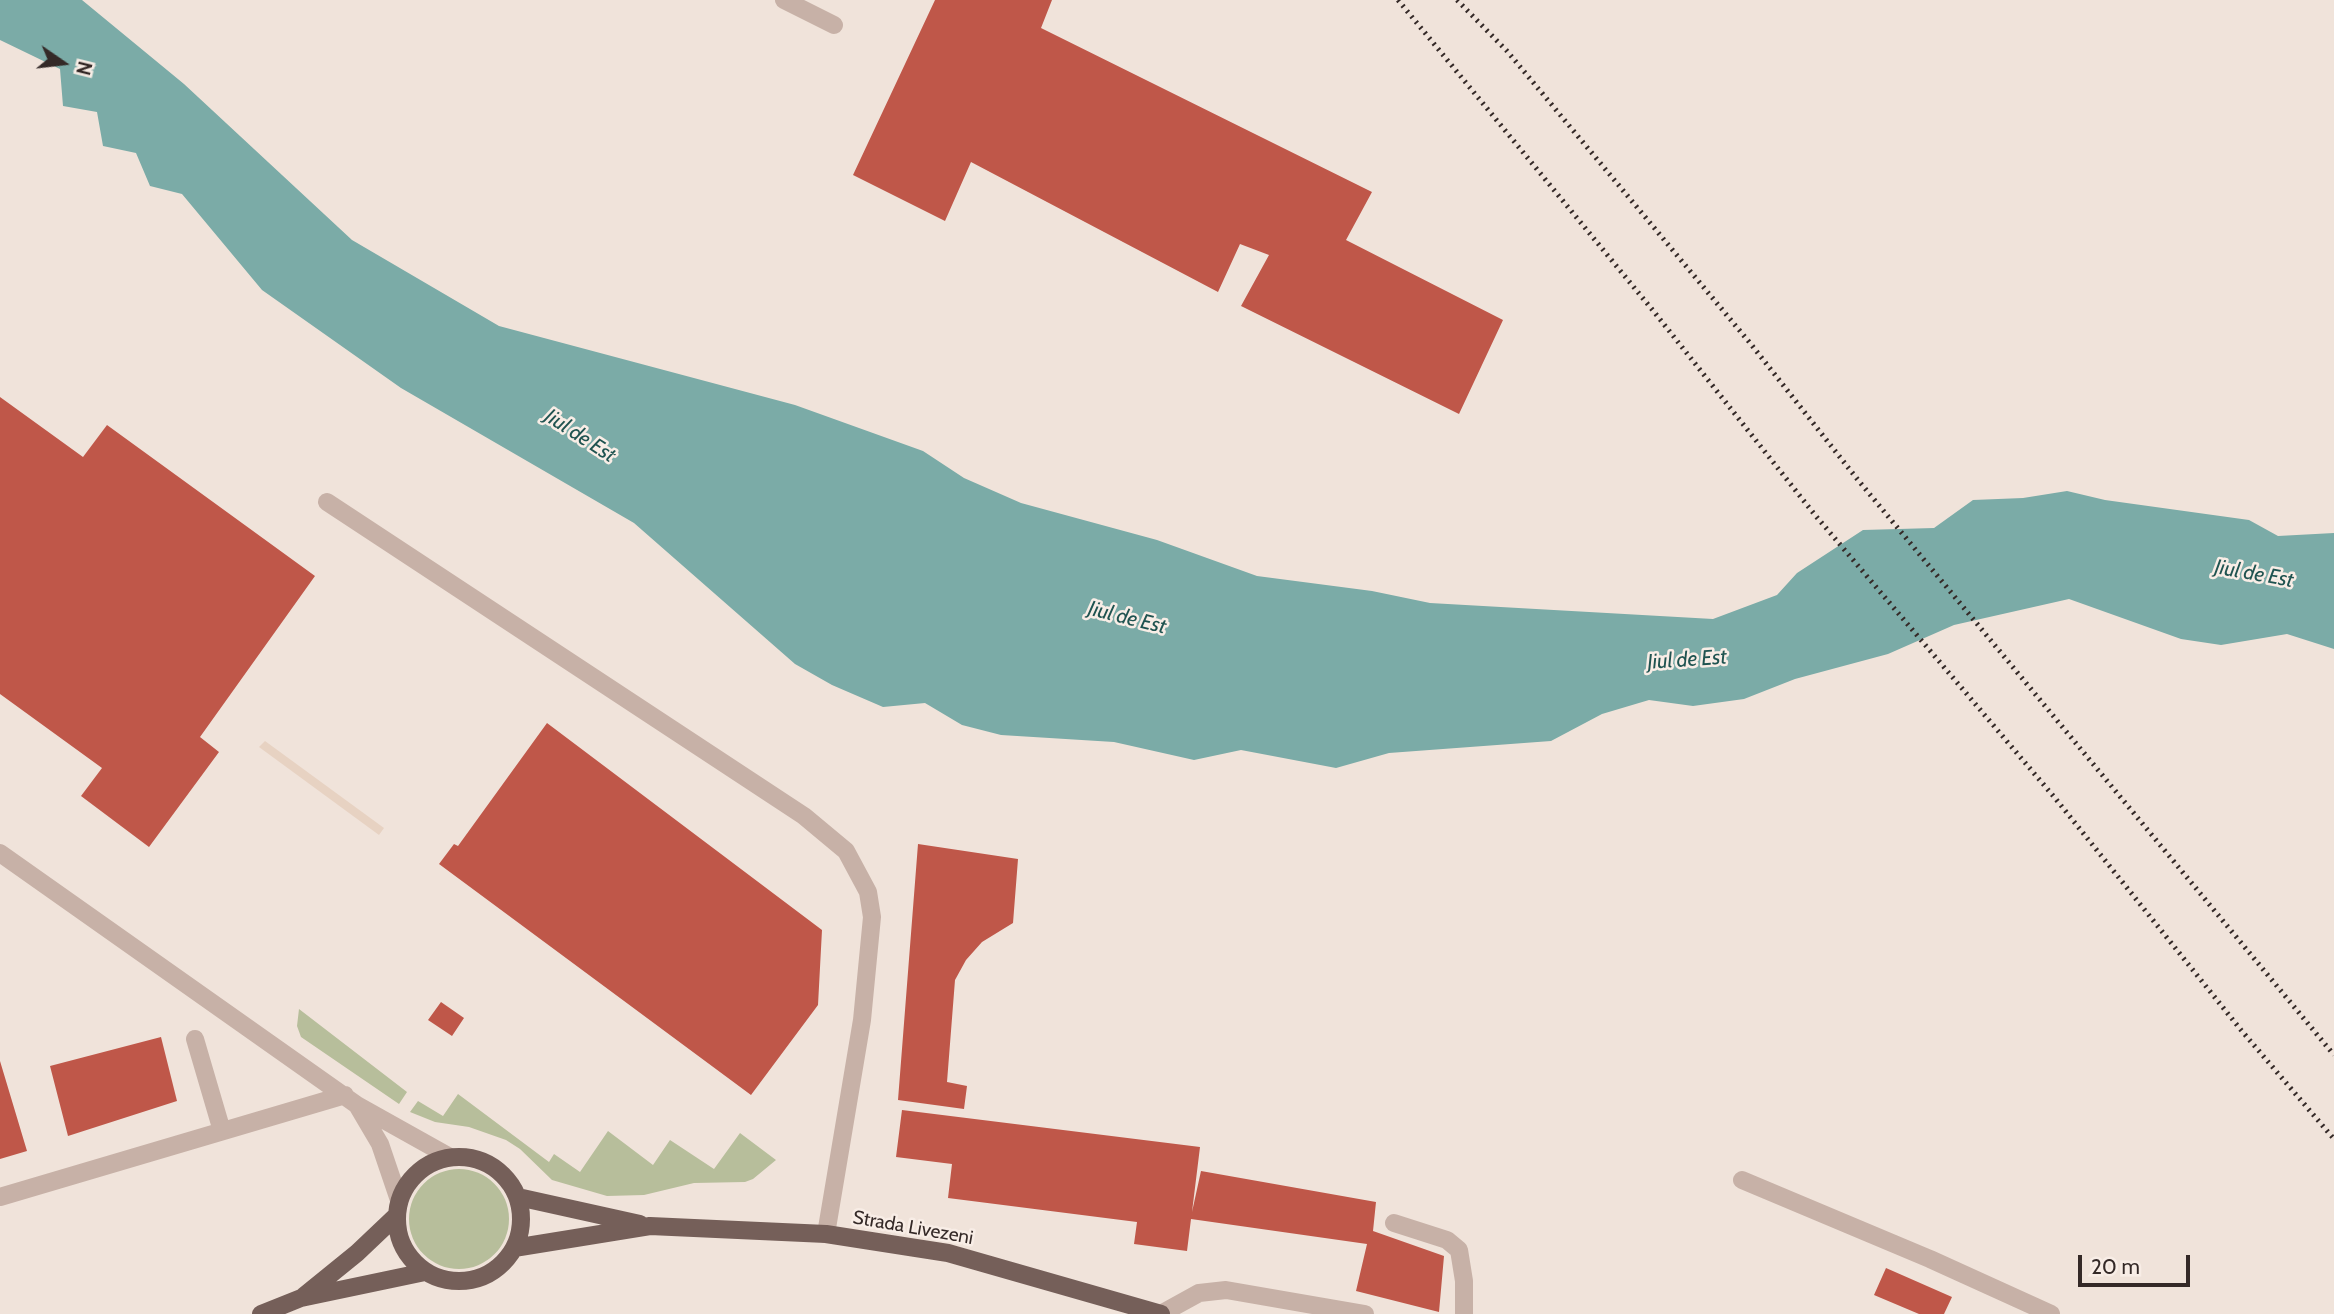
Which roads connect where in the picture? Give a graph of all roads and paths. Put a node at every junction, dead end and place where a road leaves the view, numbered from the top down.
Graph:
1 (784, 0) edge
2 (834, 24) dead end
3 (327, 502) dead end
4 (0, 853) edge
5 (195, 1039) dead end
6 (351, 1100) junction
7 (222, 1131) junction
8 (450, 1157) junction
9 (1742, 1180) dead end
10 (517, 1196) junction
11 (0, 1197) edge
12 (398, 1208) junction
13 (1394, 1223) dead end
14 (650, 1226) junction
15 (826, 1234) junction
16 (514, 1248) junction
17 (425, 1272) junction
18 (301, 1298) junction
19 (261, 1314) edge
20 (1161, 1314) edge
21 (1365, 1314) edge
22 (1464, 1314) edge
23 (2051, 1314) edge

1 - 2 lane
3 - 15 lane
4 - 6 lane
5 - 7 lane
6 - 7 lane
6 - 8 lane
6 - 12 lane
7 - 11 lane
8 - 10 main road
8 - 12 main road
9 - 23 lane
10 - 14 main road, Strada Livezeni
10 - 16 main road
12 - 17 main road
12 - 18 main road
13 - 22 lane
14 - 15 main road, Strada Livezeni
14 - 16 main road, Strada Livezeni
15 - 20 main road, Strada Livezeni
16 - 17 main road
17 - 18 main road
18 - 19 main road
20 - 21 lane

